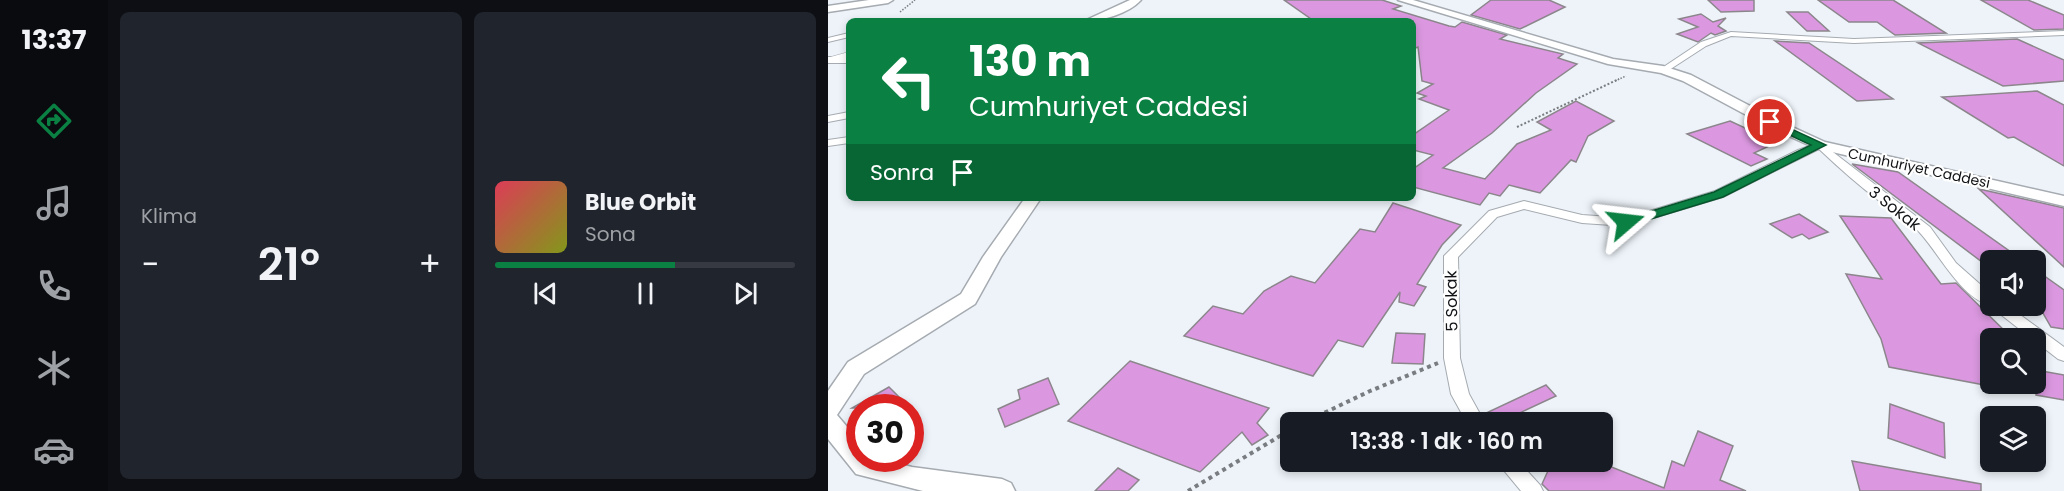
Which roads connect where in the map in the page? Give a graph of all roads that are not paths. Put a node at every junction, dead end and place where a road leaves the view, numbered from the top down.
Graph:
1 (888, 0) edge
2 (1136, 0) edge
3 (1403, 0) edge
4 (828, 9) edge
5 (1097, 18) edge
6 (2064, 33) edge
7 (846, 36) edge
8 (828, 40) edge
9 (846, 55) edge
10 (829, 60) edge
11 (846, 60) edge
12 (1663, 70) junction
13 (846, 116) edge
14 (828, 119) edge
15 (846, 141) edge
16 (1820, 145) junction
17 (829, 148) edge
18 (1031, 201) edge
19 (2064, 201) edge
20 (1980, 292) edge
21 (2011, 316) edge
22 (2064, 355) edge
23 (828, 409) edge
24 (1470, 412) edge
25 (828, 422) edge
26 (1516, 472) edge
27 (1002, 491) edge
28 (1533, 491) edge

1 - 4 street
2 - 5 street
3 - 12 street, Cumhuriyet Caddesi
6 - 12 street
7 - 8 street
9 - 10 lane
10 - 11 street
12 - 16 street, Cumhuriyet Caddesi
13 - 14 street
15 - 17 street
16 - 19 street, Cumhuriyet Caddesi
16 - 20 street, 3 Sokak
16 - 24 street, 5 Sokak
18 - 23 street
21 - 22 street
25 - 27 street
26 - 28 street

